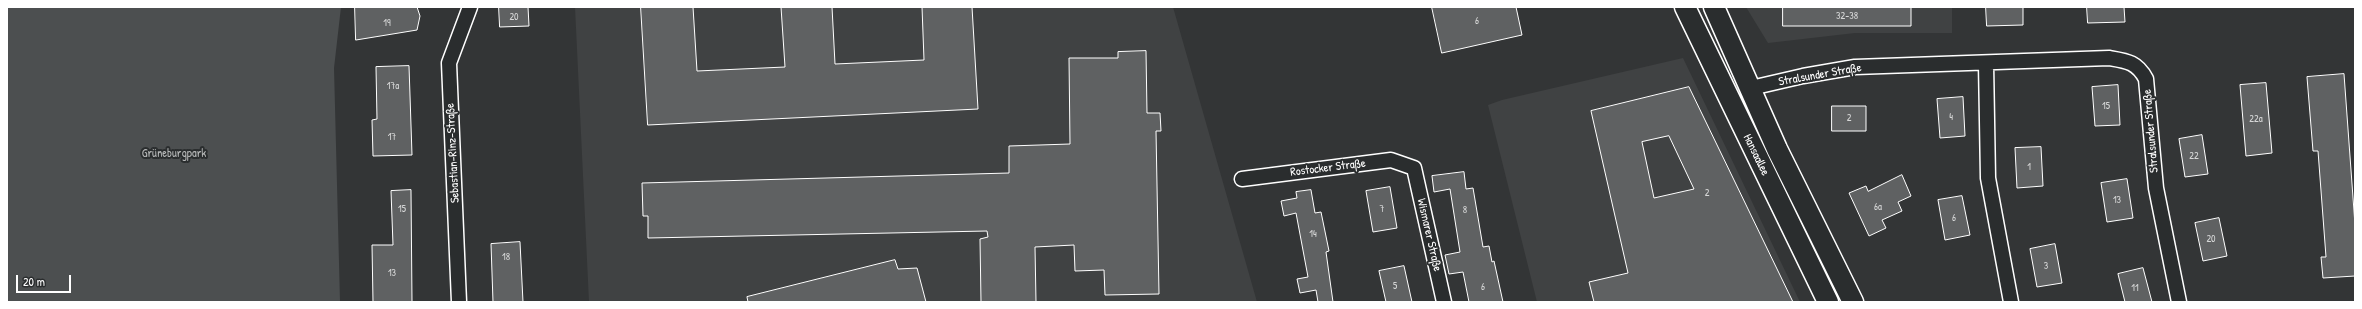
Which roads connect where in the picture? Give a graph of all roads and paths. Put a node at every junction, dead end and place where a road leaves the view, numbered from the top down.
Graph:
1 (470, 7) edge
2 (1685, 7) edge
3 (1714, 7) edge
4 (1986, 63) junction
5 (1751, 88) junction
6 (1414, 168) joint
7 (1242, 179) dead end
8 (459, 302) edge
9 (1444, 302) edge
10 (1828, 302) edge
11 (1853, 302) edge
12 (2011, 302) edge
13 (2179, 302) edge

1 - 8 street, Sebastian-Rinz-Straße
2 - 10 main road, Hansaallee
3 - 5 main road, Hansaallee
4 - 5 street, Stralsunder Straße
4 - 12 street
4 - 13 street, Stralsunder Straße
5 - 11 main road, Hansaallee
6 - 7 street, Rostocker Straße
6 - 9 street, Wismarer Straße

